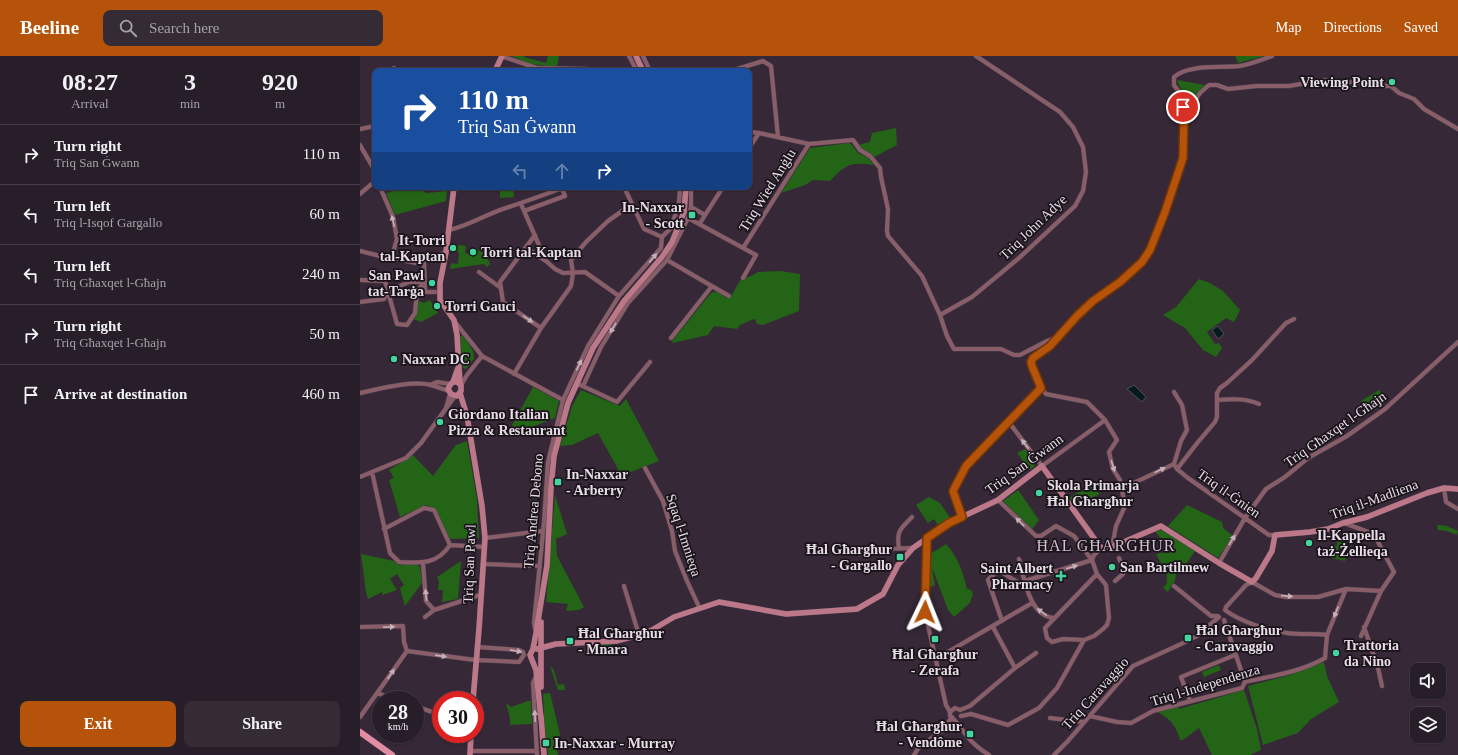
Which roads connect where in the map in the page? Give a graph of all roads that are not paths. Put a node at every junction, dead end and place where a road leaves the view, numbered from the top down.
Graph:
1 (502, 56) edge
2 (629, 56) edge
3 (636, 56) edge
4 (643, 56) edge
5 (976, 56) edge
6 (1272, 56) edge
7 (497, 68) edge
8 (538, 68) edge
9 (635, 68) edge
10 (642, 68) edge
11 (649, 68) edge
12 (741, 68) edge
13 (1184, 117) junction
14 (372, 127) edge
15 (360, 129) edge
16 (1458, 129) edge
17 (752, 132) edge
18 (759, 133) junction
19 (778, 137) junction
20 (752, 144) edge
21 (809, 144) junction
22 (360, 145) edge
23 (372, 167) edge
24 (372, 184) edge
25 (381, 190) edge
26 (454, 190) edge
27 (558, 190) edge
28 (564, 190) edge
29 (625, 190) edge
30 (680, 190) edge
31 (686, 190) edge
32 (691, 190) edge
33 (721, 190) edge
34 (360, 194) edge
35 (521, 204) junction
36 (632, 204) junction
37 (691, 207) junction
38 (524, 211) junction
39 (705, 215) junction
40 (688, 218) junction
41 (700, 223) junction
42 (449, 230) junction
43 (535, 235) junction
44 (662, 237) junction
45 (526, 248) junction
46 (743, 248) junction
47 (360, 251) edge
48 (446, 252) junction
49 (392, 256) junction
50 (667, 260) junction
51 (424, 261) junction
52 (546, 261) junction
53 (479, 272) dead end
54 (573, 273) junction
55 (743, 278) dead end
56 (360, 280) edge
57 (424, 282) junction
58 (712, 286) junction
59 (501, 288) junction
60 (388, 291) junction
61 (435, 292) dead end
62 (619, 296) junction
63 (729, 296) dead end
64 (360, 302) edge
65 (940, 315) junction
66 (1294, 319) dead end
67 (454, 320) junction
68 (541, 328) junction
69 (1060, 336) junction
70 (670, 338) dead end
71 (1458, 342) edge
72 (482, 356) junction
73 (650, 362) dead end
74 (460, 364) junction
75 (514, 374) junction
76 (452, 383) junction
77 (576, 383) junction
78 (461, 384) junction
79 (430, 385) junction
80 (583, 386) junction
81 (1041, 388) junction
82 (1174, 392) dead end
83 (360, 393) edge
84 (454, 394) junction
85 (563, 400) junction
86 (1217, 400) junction
87 (1259, 404) dead end
88 (1105, 420) junction
89 (1008, 421) junction
90 (1174, 464) junction
91 (1042, 466) junction
92 (645, 468) dead end
93 (1178, 469) junction
94 (372, 472) junction
95 (360, 477) edge
96 (1444, 488) junction
97 (1121, 489) junction
98 (1458, 489) edge
99 (998, 500) junction
100 (1458, 509) edge
101 (912, 517) dead end
102 (962, 517) junction
103 (1245, 518) junction
104 (1343, 523) junction
105 (384, 529) junction
106 (542, 531) junction
107 (1275, 535) junction
108 (485, 538) junction
109 (927, 538) junction
110 (450, 546) junction
111 (484, 547) junction
112 (1112, 547) junction
113 (899, 548) junction
114 (913, 548) junction
115 (1102, 548) junction
116 (860, 554) dead end
117 (1119, 558) dead end
118 (1019, 559) dead end
119 (1092, 560) junction
120 (1219, 563) junction
121 (423, 564) junction
122 (483, 564) junction
123 (540, 566) junction
124 (1097, 574) junction
125 (1025, 581) junction
126 (1115, 581) dead end
127 (1252, 582) junction
128 (624, 586) dead end
129 (1174, 586) dead end
130 (1027, 588) junction
131 (1346, 589) junction
132 (1381, 591) junction
133 (480, 595) junction
134 (1032, 604) junction
135 (700, 608) junction
136 (434, 610) junction
137 (1227, 611) junction
138 (425, 617) dead end
139 (1219, 617) junction
140 (1054, 618) junction
141 (1224, 620) junction
142 (1002, 621) junction
143 (360, 627) edge
144 (993, 627) junction
145 (1364, 627) junction
146 (538, 634) junction
147 (639, 635) junction
148 (1327, 635) junction
149 (1361, 636) dead end
150 (1084, 640) junction
151 (558, 644) junction
152 (477, 647) junction
153 (407, 651) junction
154 (539, 651) junction
155 (1036, 654) dead end
156 (1235, 655) junction
157 (936, 659) junction
158 (475, 660) junction
159 (532, 660) junction
160 (1016, 668) junction
161 (536, 675) junction
162 (1245, 682) junction
163 (1382, 686) dead end
164 (378, 691) edge
165 (473, 691) edge
166 (372, 700) edge
167 (1190, 701) junction
168 (960, 710) junction
169 (950, 712) junction
170 (961, 716) junction
171 (1090, 716) junction
172 (360, 717) edge
173 (541, 718) junction
174 (1050, 718) dead end
175 (954, 719) junction
176 (1083, 722) junction
177 (360, 732) edge
178 (471, 743) edge
179 (470, 753) edge
180 (537, 753) edge
181 (392, 755) edge
182 (544, 755) edge
183 (914, 755) edge
184 (989, 755) edge
185 (1054, 755) edge

1 - 7 main road
1 - 8 street
2 - 9 street
3 - 10 main road
4 - 11 street
5 - 65 street, Triq John Adye
6 - 13 street
12 - 19 street
13 - 16 street
13 - 69 street
14 - 15 street
17 - 18 street
18 - 19 street
18 - 20 street
19 - 21 street
21 - 46 street, Triq Wied Anġlu
21 - 65 street
22 - 23 street
24 - 34 street
49 -> 25 street
26 - 42 main road, Triq San Pawl
27 - 35 street
28 - 38 street
29 - 36 street
30 - 44 street, Triq Andrea Debono
31 - 77 main road, Triq Andrea Debono
32 - 37 street
33 - 39 street
35 - 38 street
35 - 42 street
36 - 44 street
36 - 54 street
37 - 39 street
37 - 40 street
38 - 43 street
39 - 41 street
40 - 41 street
40 - 50 street
41 - 46 street
42 - 48 main road, Triq San Pawl
43 - 45 street
43 - 52 street
62 -> 44 street, Triq Andrea Debono
45 - 52 street
45 - 59 street
46 - 55 street
47 - 49 street
48 - 51 street
48 - 67 main road, Triq San Pawl
49 - 51 street
50 - 58 street
50 -> 80 street
51 - 57 street
52 - 54 street
53 - 59 street
54 - 62 street
54 - 68 street
56 - 60 street
57 - 60 street
57 - 60 street
57 - 61 street
58 - 63 street
58 - 70 street
59 -> 68 street
60 - 64 street
85 -> 62 street, Triq Andrea Debono
65 - 69 street
66 - 86 street
67 - 72 street
67 - 74 main road, Triq San Pawl
68 - 75 street
69 - 81 street
71 - 103 street, Triq Għaxqet l-Għajn
72 - 75 street
72 - 78 street
73 - 80 street
74 - 76 main road, Triq San Pawl
74 - 78 main road, Triq San Pawl
75 - 85 street
76 - 78 main road
76 - 79 street
76 - 84 main road, Triq San Pawl
77 - 80 street
77 - 146 main road, Triq Andrea Debono
78 - 84 main road, Triq San Pawl
79 - 83 street
79 - 84 street
81 - 88 street
81 - 89 street
82 - 90 street
84 - 94 street
84 - 108 main road, Triq San Pawl
85 - 106 street, Triq Andrea Debono
86 - 87 street
86 - 93 street
88 - 91 street, Triq San Ġwann
88 -> 97 street
91 -> 89 street
89 - 102 street
90 - 93 street, Triq il-Ġnien
97 -> 90 street
91 - 99 main road, Triq San Ġwann
91 - 115 main road
92 - 135 street, Sqaq l-Imnieqa
93 - 103 street, Triq il-Ġnien
94 - 95 street
94 - 105 street
96 - 98 main road, Triq il-Madliena
96 - 100 street
96 - 104 main road, Triq il-Madliena
97 - 112 street
99 - 102 main road, Triq San Ġwann
119 -> 99 street
101 - 113 street
102 - 109 main road, Triq San Ġwann
103 - 107 street, Triq il-Ġnien
120 -> 103 street, Triq Għaxqet l-Għajn
104 - 107 main road, Triq il-Madliena
104 - 132 street
105 - 110 street
105 - 121 street
106 - 108 street
106 - 123 street, Triq Andrea Debono
107 - 127 main road
108 - 111 main road, Triq San Pawl
109 - 114 main road, Triq San Ġwann
109 - 157 street
110 - 111 street
110 - 121 street
111 - 122 main road, Triq San Pawl
112 - 115 main road
112 - 120 main road
113 - 114 street
113 - 116 street
114 - 135 main road, Triq San Ġwann
115 - 119 street
117 - 126 street
118 - 125 street
119 - 124 street
125 -> 119 street
120 - 127 main road
136 -> 121 street
122 - 123 street
122 - 133 main road, Triq San Pawl
123 - 146 street, Triq Andrea Debono
124 - 140 street
124 - 150 street
125 - 130 street
127 -> 131 street
127 - 137 street
128 - 147 street
129 - 139 street
130 - 134 street
130 - 142 street
131 - 132 street
131 -> 148 street
132 - 145 street
133 - 136 street
133 - 152 main road, Triq San Pawl
140 -> 134 street
134 - 142 street
135 - 147 main road, Triq San Ġwann
136 - 138 street
137 - 139 street, Triq Caravaggio
137 - 141 street
137 - 148 street
139 - 141 street
139 - 171 street, Triq Caravaggio
140 - 150 street
141 - 156 street
142 - 144 street
143 -> 153 street
144 - 157 street
144 - 160 street
145 - 149 street
145 - 163 street
146 - 151 main road
146 - 154 main road, Triq Andrea Debono
147 - 151 main road, Triq San Ġwann
148 - 162 street, Triq l-Independenza
150 - 170 street
151 - 154 main road, Triq San Ġwann
152 - 158 main road, Triq San Pawl
152 -> 158 street
153 -> 158 street
164 -> 153 street
154 - 159 main road, Triq San Ġwann
154 - 159 main road
154 - 173 main road
155 - 160 street
156 - 162 street
156 - 167 street
157 - 169 street
158 - 165 main road, Triq San Pawl
159 - 161 main road
160 - 168 street
161 - 173 main road
180 -> 161 street
162 - 167 street, Triq l-Independenza
166 - 172 street
167 - 171 street, Triq l-Independenza
168 - 169 street
168 - 170 street
169 - 175 street
170 - 175 street
171 - 176 street, Triq Caravaggio
173 - 182 main road
174 - 176 street
175 - 183 street
175 - 184 street
176 - 185 street, Triq Caravaggio
177 - 181 main road
178 - 179 main road
179 - 180 street

